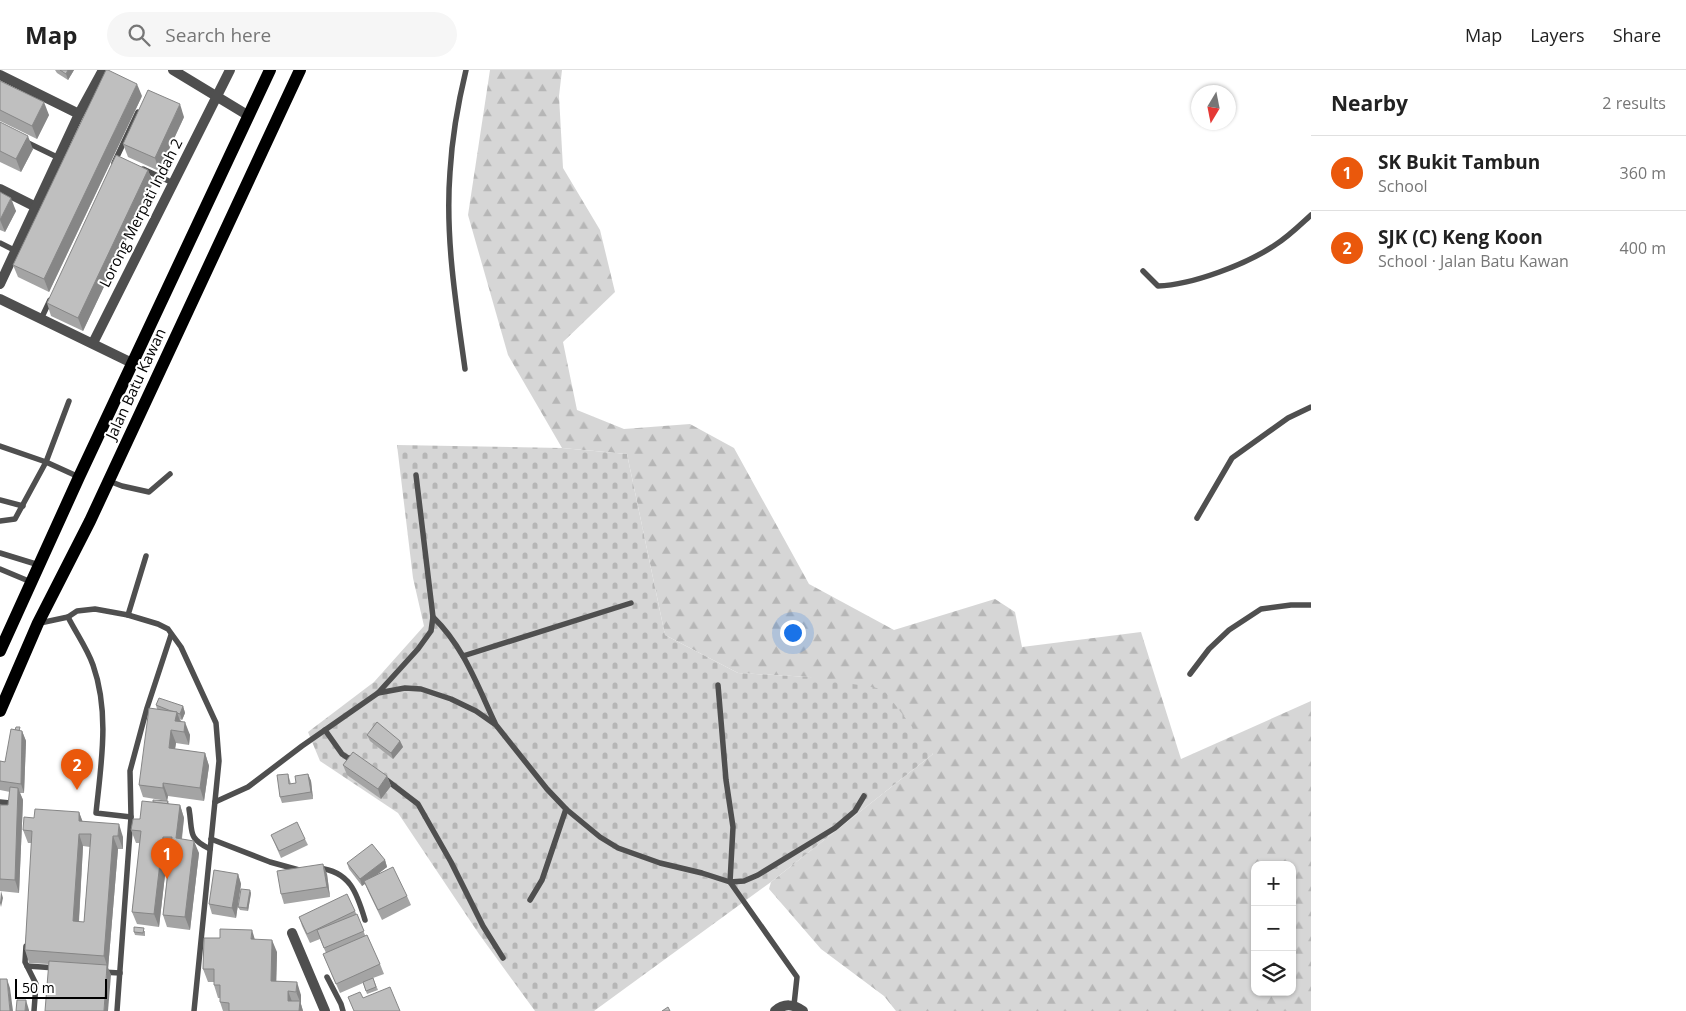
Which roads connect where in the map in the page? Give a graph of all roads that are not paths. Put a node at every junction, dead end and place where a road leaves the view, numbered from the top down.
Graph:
1 (104, 70) edge
2 (173, 70) edge
3 (230, 70) edge
4 (270, 70) edge
5 (300, 70) edge
6 (466, 70) edge
7 (0, 75) edge
8 (217, 97) junction
9 (140, 108) edge
10 (79, 114) junction
11 (249, 116) junction
12 (17, 137) edge
13 (59, 158) junction
14 (136, 165) edge
15 (113, 166) edge
16 (172, 183) junction
17 (0, 189) edge
18 (36, 207) junction
19 (1311, 215) edge
20 (0, 243) edge
21 (16, 250) junction
22 (1143, 271) dead end
23 (0, 284) edge
24 (54, 292) edge
25 (0, 299) edge
26 (41, 319) junction
27 (93, 343) junction
28 (132, 363) junction
29 (464, 369) dead end
30 (69, 401) dead end
31 (1311, 407) edge
32 (0, 446) edge
33 (46, 462) junction
34 (170, 474) dead end
35 (416, 475) dead end
36 (79, 477) junction
37 (109, 481) junction
38 (0, 500) edge
39 (23, 506) junction
40 (1197, 518) dead end
41 (0, 521) edge
42 (0, 553) edge
43 (146, 556) dead end
44 (39, 565) junction
45 (0, 569) edge
46 (31, 582) junction
47 (631, 603) dead end
48 (1311, 605) edge
49 (128, 615) junction
50 (68, 617) junction
51 (433, 617) junction
52 (38, 624) junction
53 (171, 635) junction
54 (0, 651) edge
55 (464, 656) junction
56 (1190, 674) dead end
57 (718, 685) dead end
58 (378, 693) junction
59 (0, 711) edge
60 (496, 725) junction
61 (325, 730) junction
62 (364, 763) edge
63 (378, 773) edge
64 (864, 796) dead end
65 (0, 802) edge
66 (215, 802) junction
67 (10, 803) edge
68 (189, 809) dead end
69 (566, 809) junction
70 (131, 817) junction
71 (212, 839) junction
72 (210, 849) junction
73 (730, 882) junction
74 (530, 900) dead end
75 (364, 920) dead end
76 (292, 933) dead end
77 (26, 941) edge
78 (503, 958) dead end
79 (27, 966) junction
80 (64, 969) edge
81 (92, 971) edge
82 (120, 973) junction
83 (327, 977) edge
84 (799, 1008) edge
85 (34, 1011) edge
86 (117, 1011) edge
87 (194, 1011) edge
88 (325, 1011) edge
89 (343, 1011) edge
90 (775, 1011) edge

1 - 10 street
2 - 8 street
3 - 8 street, Lorong Merpati Indah 2
4 - 11 main road, Jalan Batu Kawan
5 - 37 main road, Jalan Batu Kawan
6 - 29 lane
7 - 10 street
8 - 11 street
8 - 16 street, Lorong Merpati Indah 2
9 - 15 lane
10 - 13 street
11 - 28 main road, Jalan Batu Kawan
12 - 13 lane
13 - 18 street
14 - 16 lane
16 - 27 street, Lorong Merpati Indah 2
17 - 18 street
18 - 21 street
19 - 22 lane
20 - 21 lane
21 - 23 street
24 - 26 lane
25 - 26 street
26 - 27 street
27 - 28 street
28 - 36 main road, Jalan Batu Kawan
30 - 33 lane
31 - 40 lane
32 - 33 lane
33 - 36 lane
33 - 39 lane
34 - 37 lane
35 - 51 lane
36 - 44 main road, Jalan Batu Kawan
37 - 52 main road, Jalan Batu Kawan
38 - 39 lane
39 - 41 lane
42 - 44 lane
43 - 49 lane
44 - 46 main road, Jalan Batu Kawan
45 - 46 lane
46 - 54 main road, Jalan Batu Kawan
47 - 55 lane
48 - 56 lane
49 - 50 lane
49 - 53 lane
50 - 52 lane
50 - 70 lane
51 - 55 lane
51 - 58 lane
52 - 59 main road, Jalan Batu Kawan
53 - 66 lane
53 - 70 lane
55 - 60 lane
57 - 73 lane
58 - 60 lane
58 - 61 lane
60 - 69 lane
61 - 62 lane
61 - 66 lane
63 - 78 lane
64 - 73 lane
65 - 67 lane
66 - 71 lane
68 - 72 lane
69 - 73 lane
69 - 74 lane
70 - 82 lane
71 - 72 lane
71 - 75 lane
72 - 87 lane
73 - 84 lane
76 - 88 street
77 - 79 lane
79 - 80 lane
79 - 85 lane
81 - 82 lane
82 - 86 lane
83 - 89 lane
84 - 90 street

